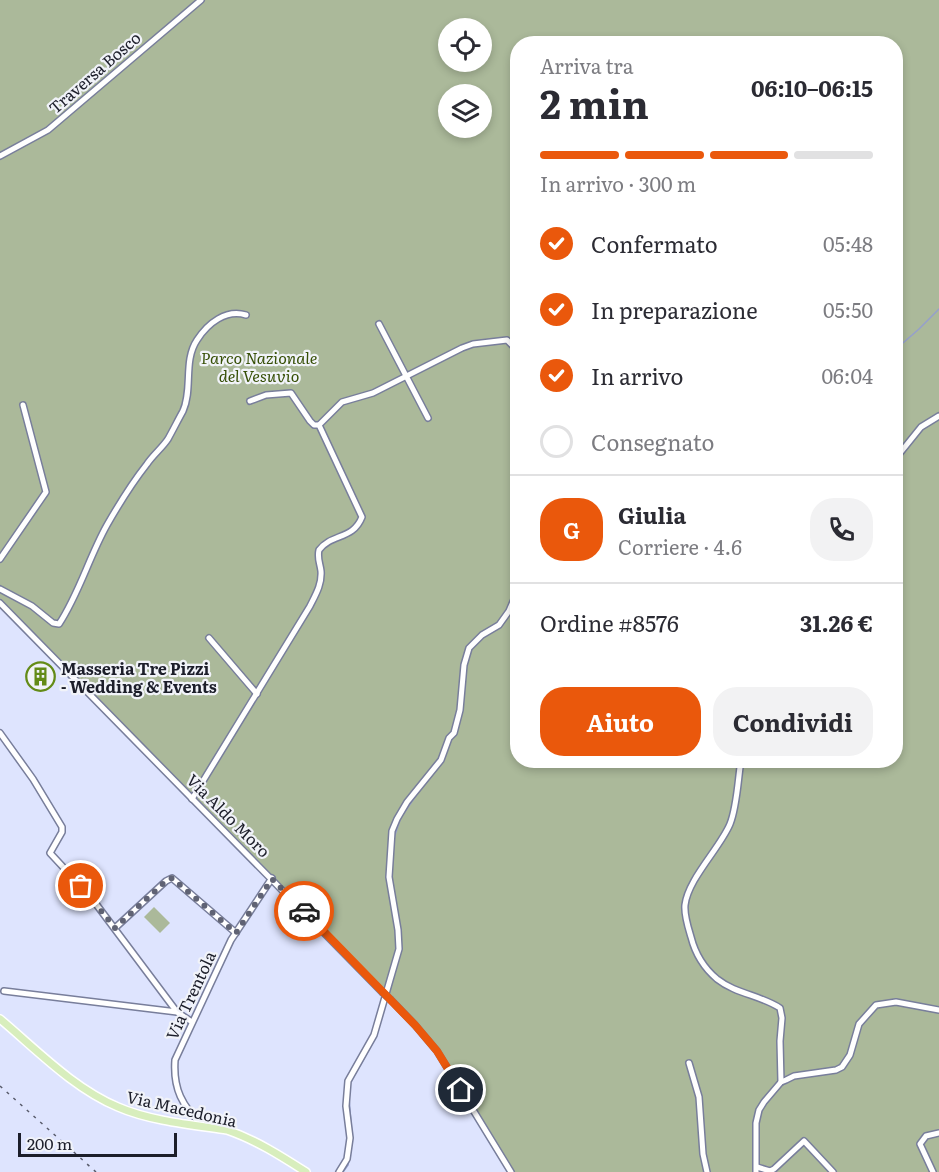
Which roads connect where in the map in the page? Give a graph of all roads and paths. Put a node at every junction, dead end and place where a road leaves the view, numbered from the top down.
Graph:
1 (201, 0) edge
2 (0, 156) edge
3 (246, 315) dead end
4 (379, 324) dead end
5 (510, 343) edge
6 (404, 377) junction
7 (250, 401) dead end
8 (23, 405) dead end
9 (939, 416) edge
10 (428, 418) dead end
11 (319, 425) junction
12 (903, 450) edge
13 (0, 559) edge
14 (0, 589) edge
15 (0, 603) edge
16 (510, 607) edge
17 (209, 638) dead end
18 (257, 694) junction
19 (0, 733) edge
20 (740, 768) edge
21 (192, 799) junction
22 (272, 879) junction
23 (115, 928) junction
24 (236, 933) junction
25 (4, 991) dead end
26 (939, 1010) edge
27 (177, 1012) junction
28 (0, 1019) edge
29 (192, 1022) junction
30 (689, 1063) dead end
31 (781, 1082) junction
32 (203, 1126) junction
33 (939, 1133) edge
34 (756, 1169) edge
35 (306, 1172) edge
36 (339, 1172) edge
37 (511, 1172) edge
38 (707, 1172) edge
39 (833, 1172) edge
40 (933, 1172) edge

1 - 2 street, Traversa Bosco
3 - 14 street
4 - 6 street
5 - 6 street
6 - 10 street
6 - 11 street
7 - 11 street
8 - 13 street
9 - 12 street
11 - 18 street
15 - 21 street, Via Aldo Moro
16 - 36 street
17 - 18 street
18 - 21 street
19 - 23 street
20 - 31 street
21 - 22 street, Via Aldo Moro
22 - 24 street, Via Trentola
22 - 37 street, Via Aldo Moro, bridge
23 - 24 street
23 - 27 street
24 - 29 street, Via Trentola
25 - 27 street
26 - 31 street
27 - 29 street
28 - 32 main road, Via Macedonia
29 - 32 street, Via Trentola
30 - 38 street
31 - 34 street
32 - 35 main road, Via Macedonia
33 - 40 street
34 - 39 street

